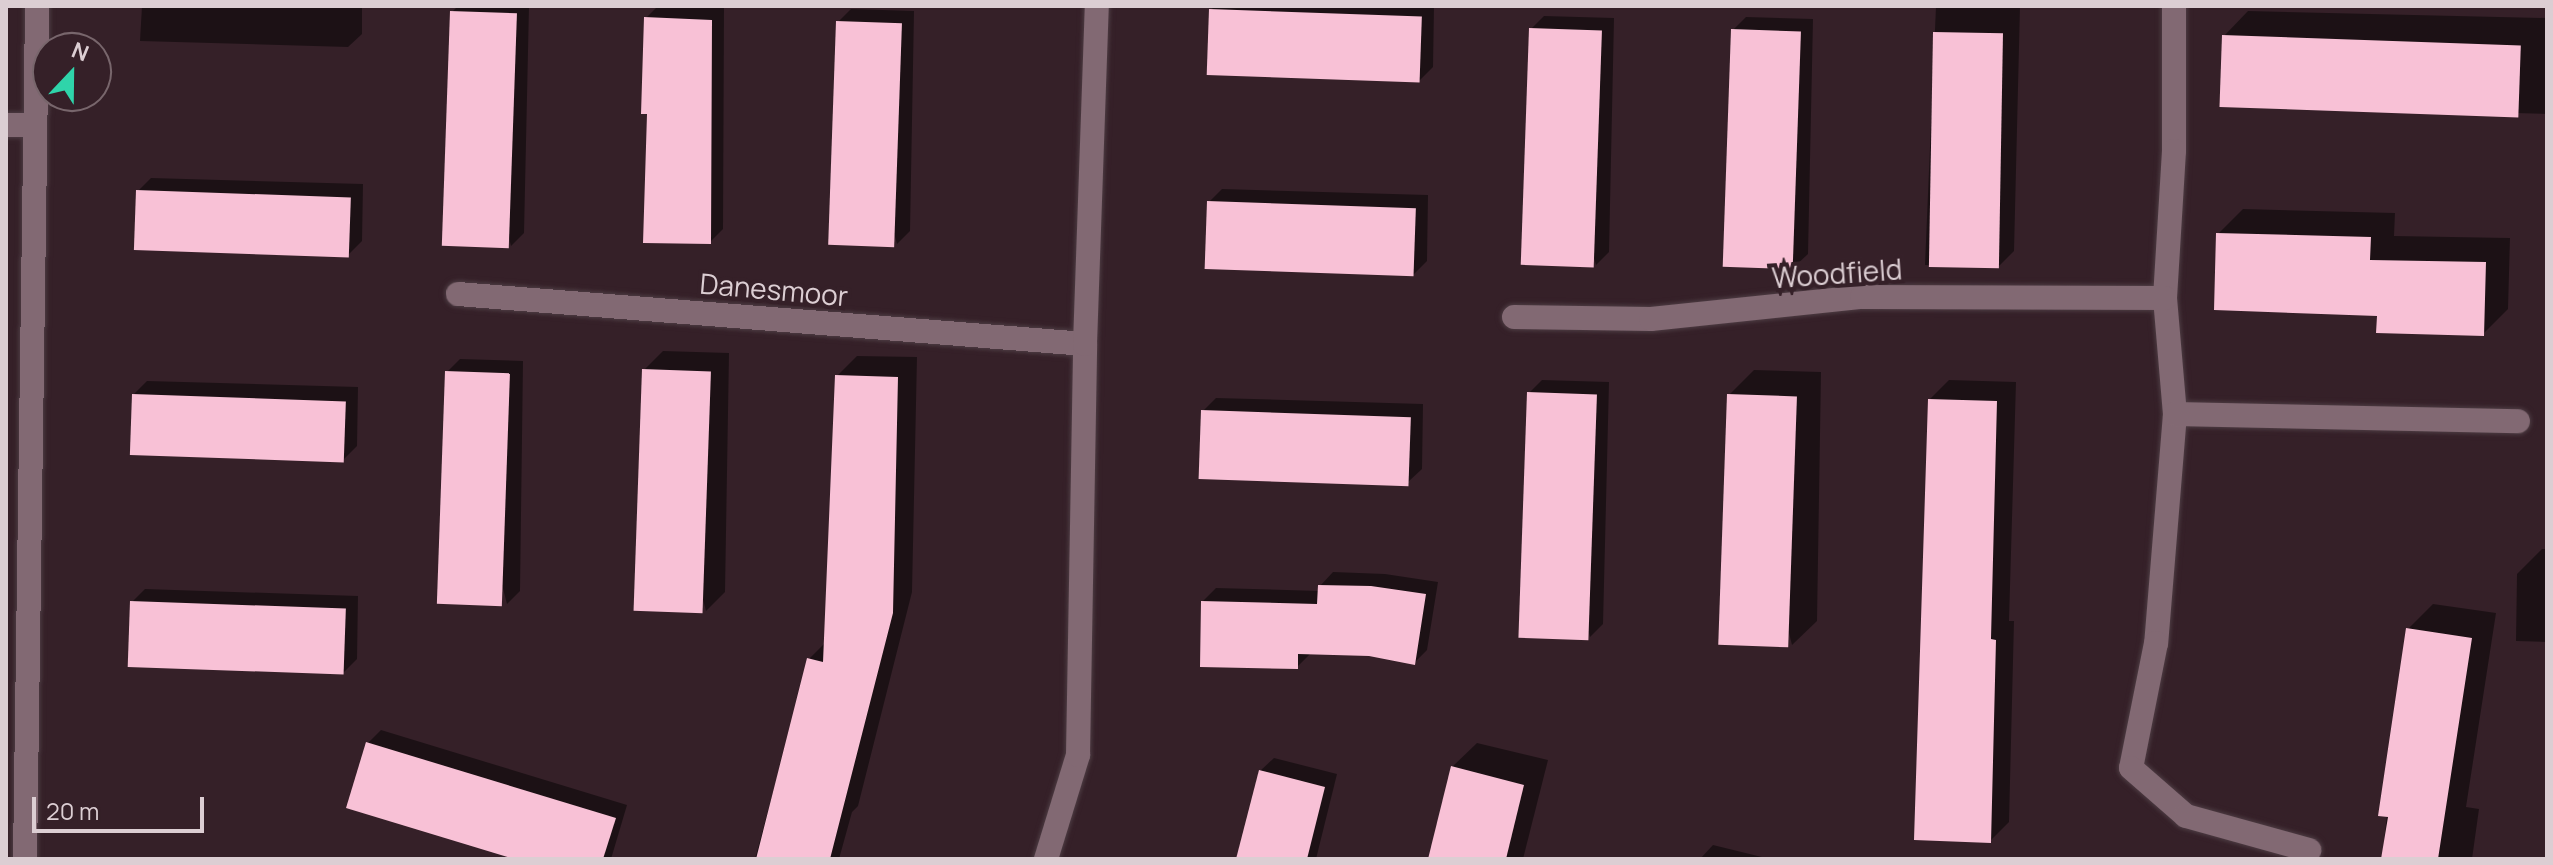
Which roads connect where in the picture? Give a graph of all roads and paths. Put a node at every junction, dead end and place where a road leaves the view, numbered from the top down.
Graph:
1 (37, 6) edge
2 (1097, 6) edge
3 (2174, 6) edge
4 (6, 125) edge
5 (35, 125) junction
6 (458, 294) dead end
7 (2165, 298) junction
8 (1514, 317) dead end
9 (1085, 344) junction
10 (2175, 414) junction
11 (2518, 421) dead end
12 (2309, 850) dead end
13 (25, 859) edge
14 (1046, 859) edge

1 - 5 street
2 - 9 street
3 - 7 street
4 - 5 street
5 - 13 street
6 - 9 street, Danesmoor
7 - 8 street, Woodfield
7 - 10 street
9 - 14 street
10 - 11 street
10 - 12 street

